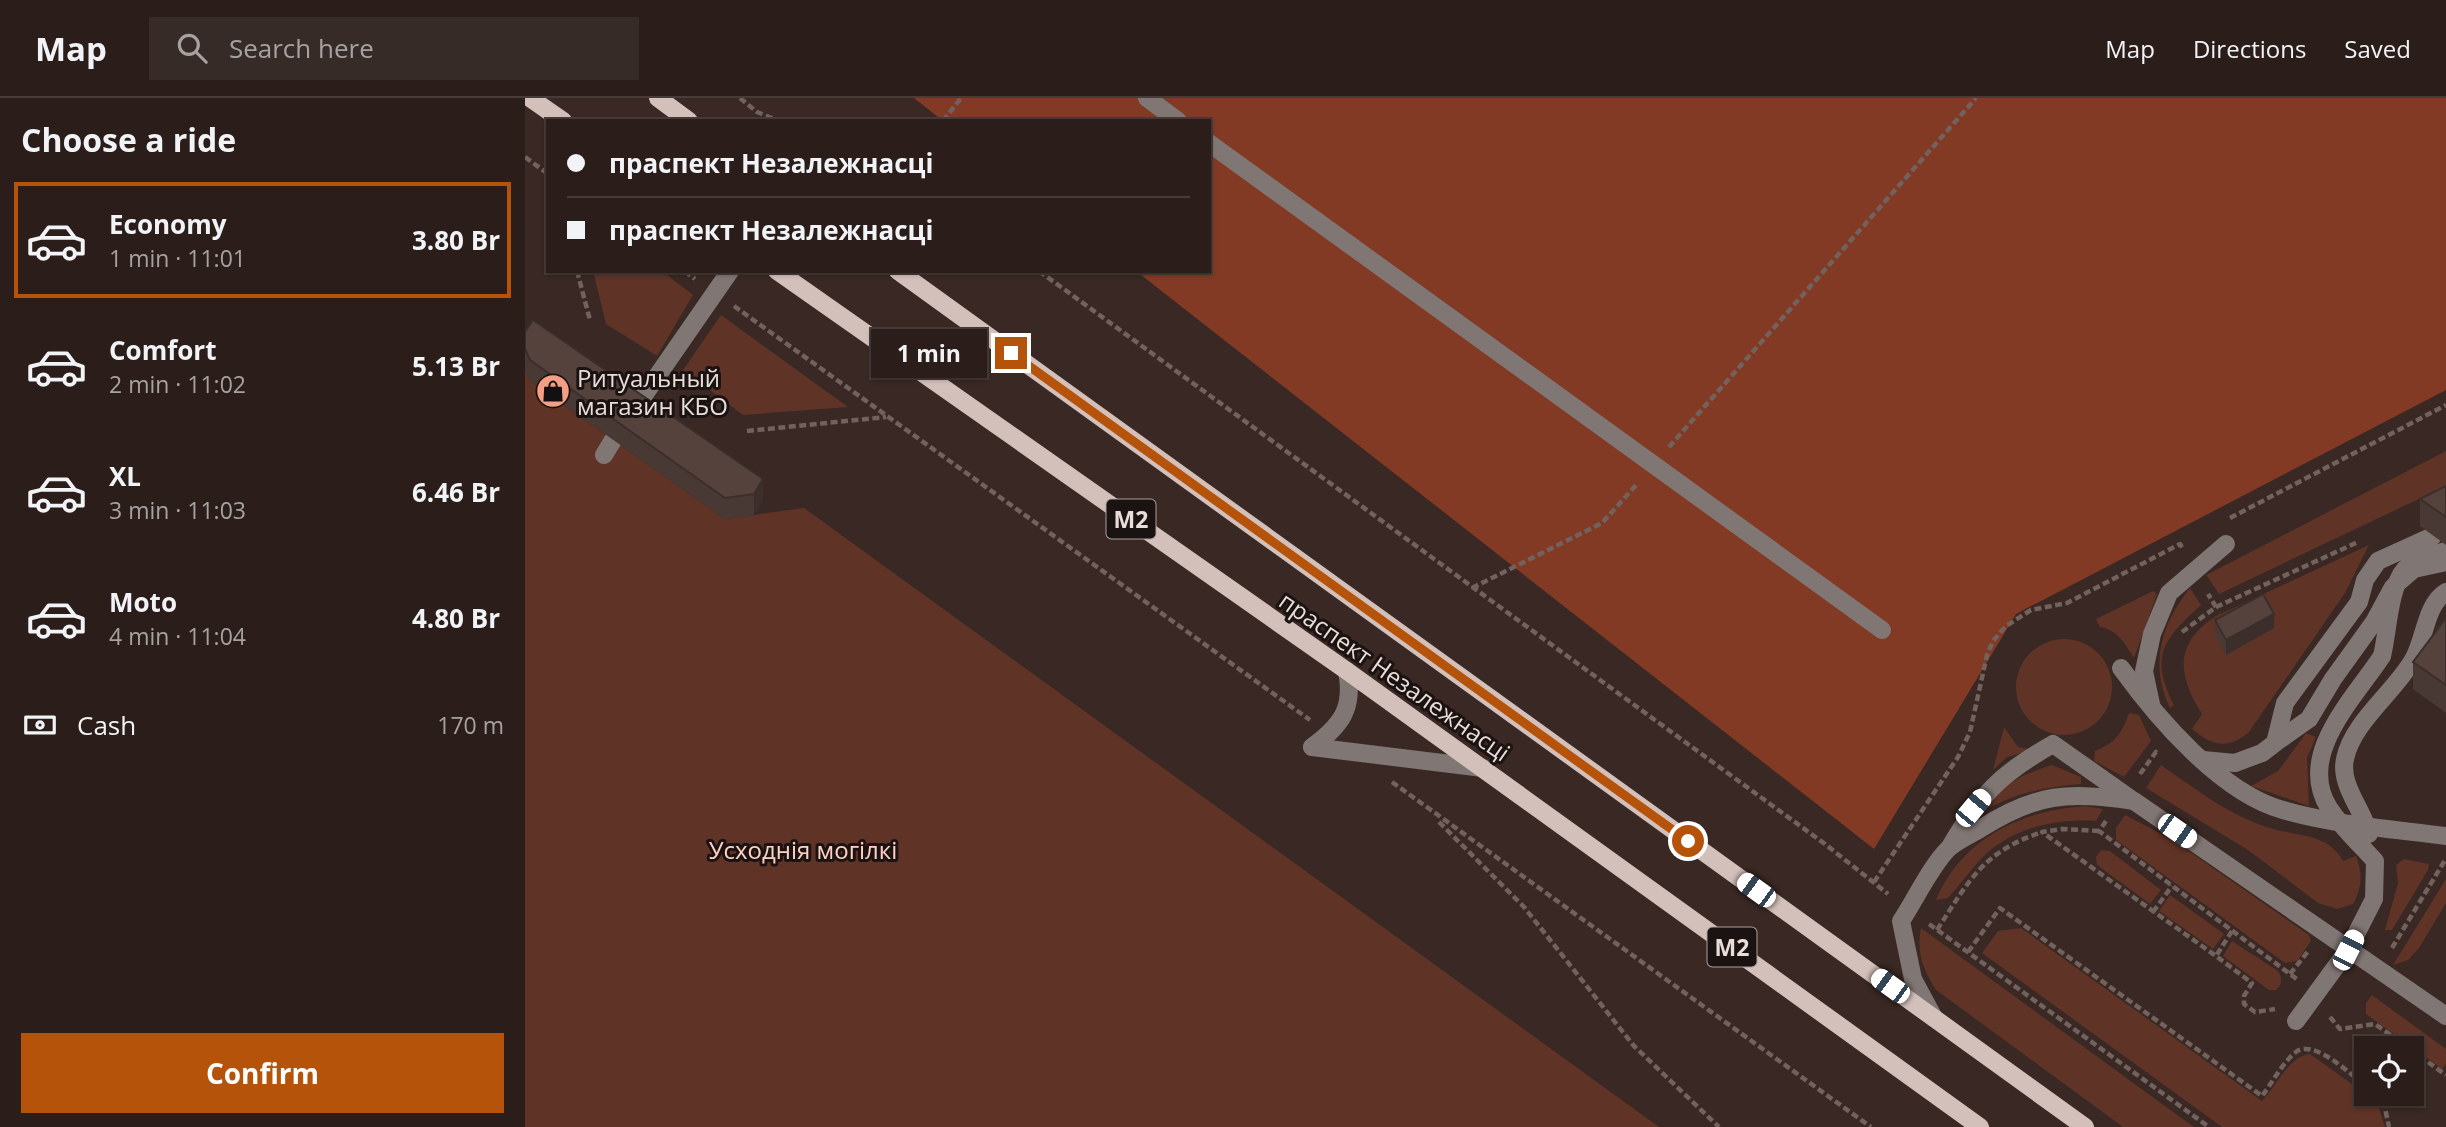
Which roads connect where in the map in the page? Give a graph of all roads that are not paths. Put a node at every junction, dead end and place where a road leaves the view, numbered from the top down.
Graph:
1 (530, 98) edge
2 (658, 98) edge
3 (1147, 98) edge
4 (560, 119) edge
5 (686, 119) edge
6 (1175, 119) edge
7 (1211, 144) edge
8 (729, 273) edge
9 (780, 273) edge
10 (901, 273) edge
11 (633, 411) edge
12 (2433, 536) edge
13 (2226, 544) dead end
14 (2446, 551) edge
15 (2446, 562) edge
16 (2446, 592) edge
17 (1882, 630) dead end
18 (2121, 668) dead end
19 (1347, 671) junction
20 (2152, 711) junction
21 (2275, 743) junction
22 (2199, 759) junction
23 (1483, 768) junction
24 (2134, 801) junction
25 (2340, 822) junction
26 (2367, 826) junction
27 (2446, 836) edge
28 (1948, 849) junction
29 (2375, 862) junction
30 (2348, 950) junction
31 (2446, 1017) edge
32 (1934, 1018) junction
33 (2296, 1021) dead end
34 (1980, 1127) edge
35 (2085, 1127) edge

1 - 4 main road
2 - 5 main road
3 - 6 lane
7 - 17 lane
8 - 11 lane
9 - 19 main road, праспект Незалежнасці / М2
10 - 32 main road, праспект Незалежнасці / М2
12 - 21 lane
13 - 20 lane
14 - 25 lane, bridge
15 - 21 lane
16 - 26 lane
18 - 20 lane
19 - 23 main road, праспект Незалежнасці / М2
19 - 23 lane
20 - 22 lane
21 - 22 lane
22 - 25 lane
23 - 34 main road, праспект Незалежнасці / М2
24 - 28 lane
24 - 28 lane
24 - 30 lane
25 - 26 lane
25 - 29 lane
26 - 27 lane
26 - 29 lane
28 - 32 lane
29 - 30 lane
30 - 31 lane
30 - 33 lane
32 - 35 main road, праспект Незалежнасці / М2

